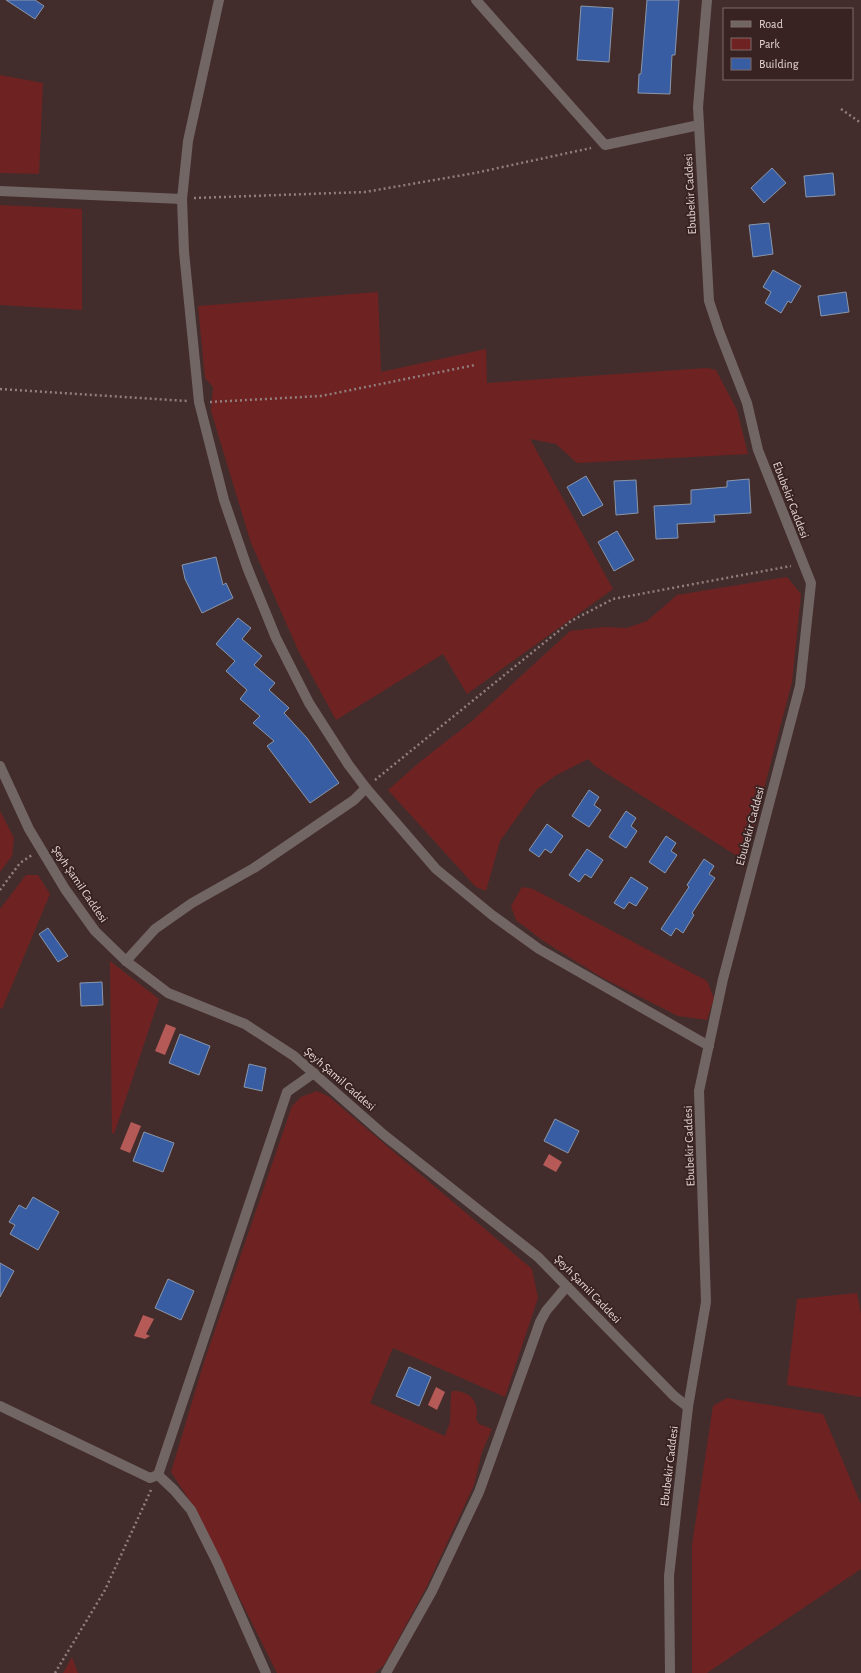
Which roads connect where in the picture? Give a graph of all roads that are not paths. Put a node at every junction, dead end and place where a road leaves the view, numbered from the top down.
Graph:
1 (219, 0) edge
2 (476, 0) edge
3 (707, 0) edge
4 (699, 125) junction
5 (0, 191) edge
6 (182, 199) junction
7 (0, 766) edge
8 (366, 788) junction
9 (126, 961) junction
10 (709, 1046) junction
11 (314, 1073) junction
12 (567, 1286) junction
13 (0, 1406) edge
14 (688, 1407) junction
15 (158, 1475) junction
16 (266, 1673) edge
17 (386, 1673) edge
18 (670, 1673) edge

1 - 6 street
2 - 4 street
3 - 4 street, Ebubekir Caddesi
4 - 10 street, Ebubekir Caddesi
5 - 6 street
6 - 8 street
7 - 9 street, Şeyh Şamil Caddesi
8 - 9 street
8 - 10 street
9 - 11 street, Şeyh Şamil Caddesi
10 - 14 street, Ebubekir Caddesi
11 - 12 street, Şeyh Şamil Caddesi
11 - 15 street
12 - 14 street, Şeyh Şamil Caddesi
12 - 17 street
13 - 15 street
14 - 18 street, Ebubekir Caddesi
15 - 16 street

